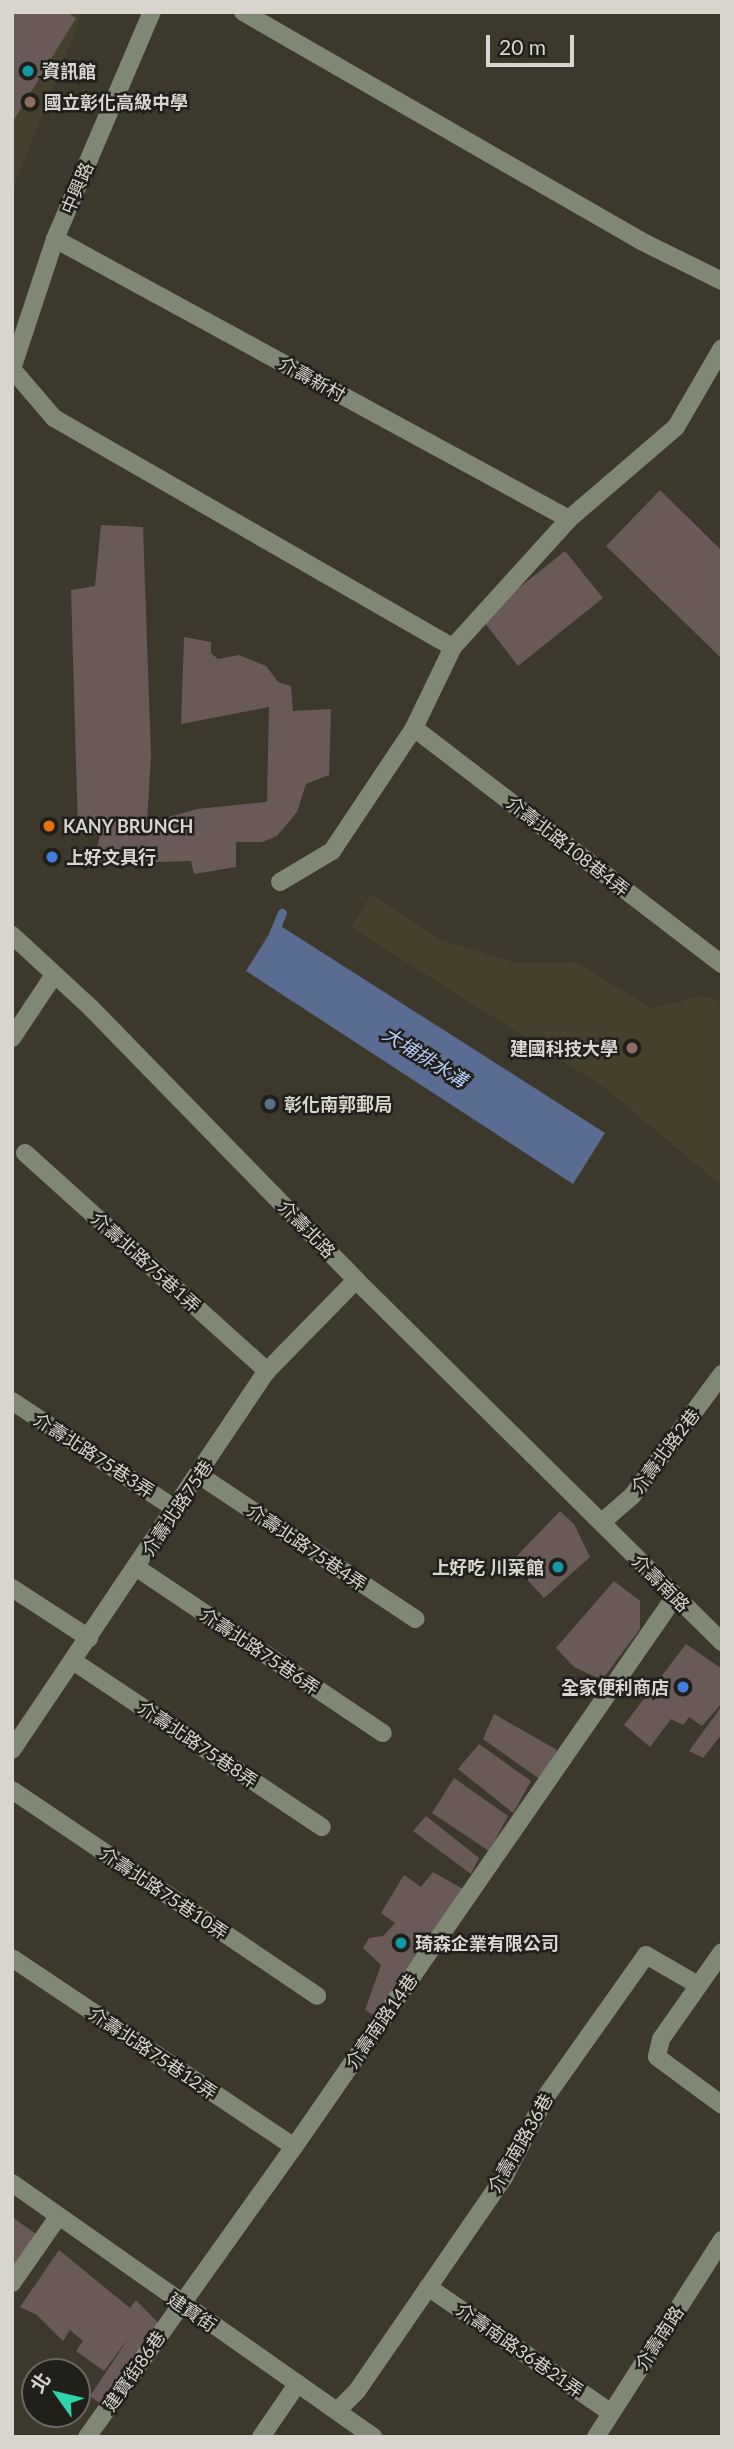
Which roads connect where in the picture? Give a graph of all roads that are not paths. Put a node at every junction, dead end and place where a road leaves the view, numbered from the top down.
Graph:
1 (152, 12) edge
2 (243, 12) edge
3 (55, 239) junction
4 (722, 281) edge
5 (722, 348) edge
6 (12, 369) edge
7 (569, 519) junction
8 (453, 647) junction
9 (414, 728) junction
10 (280, 882) dead end
11 (12, 935) edge
12 (722, 964) edge
13 (54, 975) junction
14 (12, 1038) edge
15 (25, 1153) dead end
16 (356, 1280) junction
17 (267, 1371) junction
18 (722, 1374) edge
19 (12, 1401) edge
20 (199, 1475) junction
21 (176, 1509) junction
22 (602, 1522) junction
23 (137, 1568) junction
24 (12, 1588) edge
25 (674, 1598) junction
26 (416, 1619) dead end
27 (89, 1638) junction
28 (722, 1642) edge
29 (74, 1661) junction
30 (383, 1733) dead end
31 (12, 1750) edge
32 (12, 1790) edge
33 (322, 1826) dead end
34 (722, 1952) edge
35 (12, 1958) edge
36 (696, 1984) junction
37 (317, 1997) dead end
38 (722, 2105) edge
39 (294, 2147) junction
40 (12, 2183) edge
41 (58, 2217) junction
42 (722, 2240) edge
43 (12, 2283) edge
44 (428, 2287) junction
45 (181, 2305) junction
46 (298, 2383) junction
47 (337, 2411) junction
48 (611, 2413) junction
49 (87, 2437) edge
50 (261, 2437) edge
51 (374, 2437) edge
52 (596, 2437) edge

1 - 3 street, 中興路
2 - 4 street
3 - 6 street, 中興路
3 - 7 street, 介壽新村
5 - 7 street
6 - 8 street
7 - 8 street
8 - 9 street
9 - 10 street
9 - 12 street, 介壽北路108巷4弄
11 - 13 street, 介壽北路
13 - 14 street
13 - 16 street, 介壽北路
15 - 17 street, 介壽北路75巷1弄
16 - 17 street, 介壽北路75巷
16 - 22 street, 介壽北路
17 - 20 street, 介壽北路75巷
18 - 22 street, 介壽北路2巷
19 - 21 street, 介壽北路75巷3弄
20 - 21 street, 介壽北路75巷
20 - 26 street, 介壽北路75巷4弄
21 - 23 street, 介壽北路75巷
22 - 25 street, 介壽南路
23 - 27 street, 介壽北路75巷
23 - 30 street, 介壽北路75巷6弄
24 - 27 street
25 - 28 street, 介壽南路
25 - 39 street, 介壽南路14巷
27 - 29 street, 介壽北路75巷
29 - 31 street, 介壽北路75巷
29 - 33 street, 介壽北路75巷8弄
32 - 37 street, 介壽北路75巷10弄
34 - 36 street
35 - 39 street, 介壽北路75巷12弄
36 - 38 street
36 - 44 street, 介壽南路36巷
39 - 45 street, 介壽南路14巷
40 - 41 street, 建寶街
41 - 43 street
41 - 45 street, 建寶街
42 - 48 street, 介壽南路
44 - 47 street, 介壽南路36巷
44 - 48 street, 介壽南路36巷21弄
45 - 46 street, 建寶街
45 - 49 street, 建寶街86巷
46 - 47 street, 建寶街
46 - 50 street
47 - 51 street, 建寶街
48 - 52 street, 介壽南路

